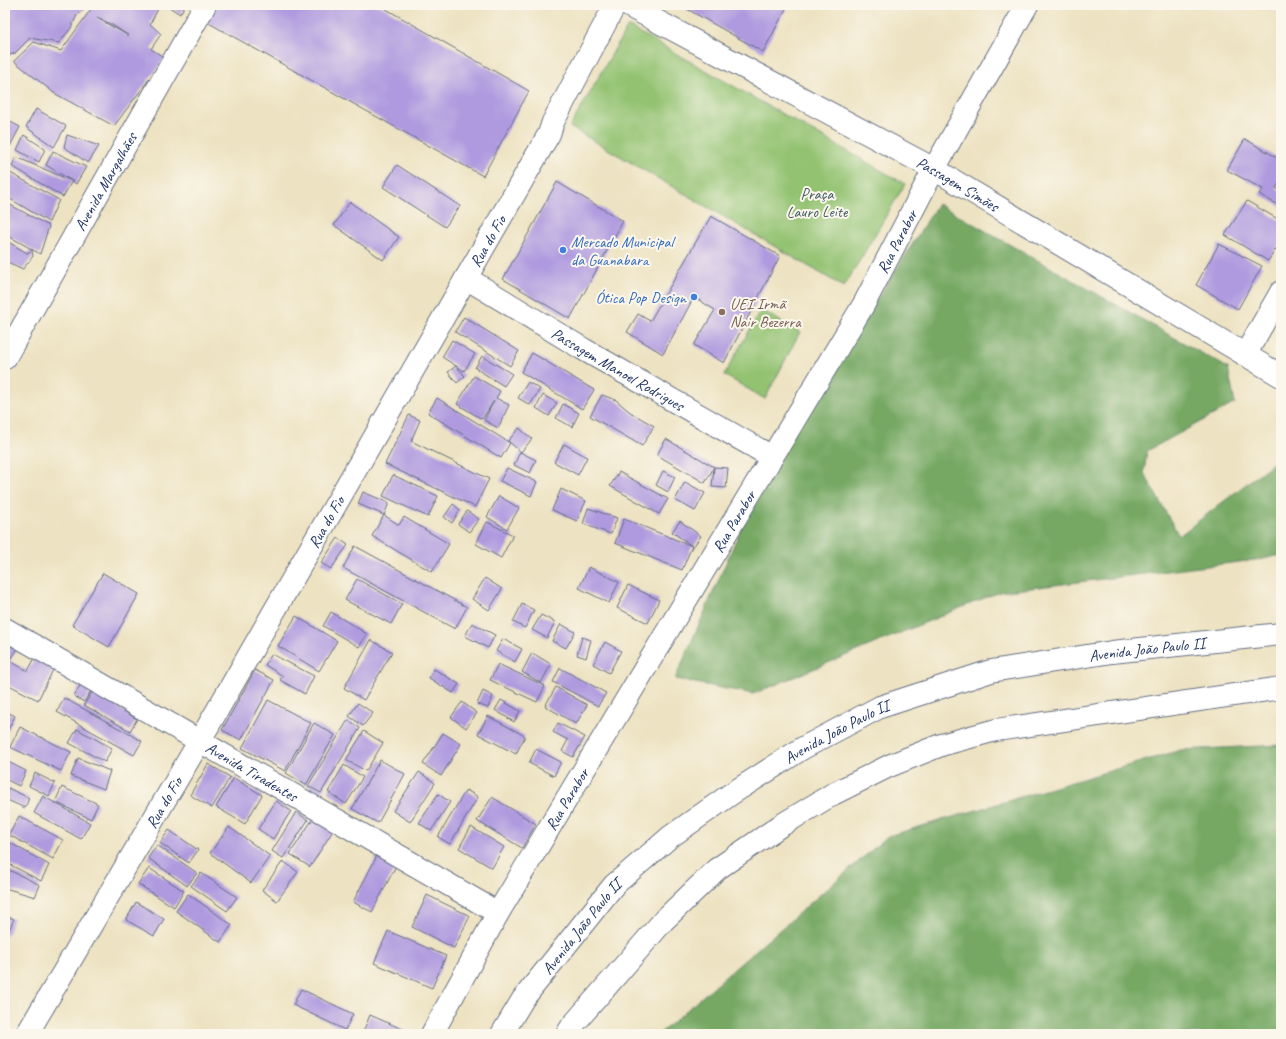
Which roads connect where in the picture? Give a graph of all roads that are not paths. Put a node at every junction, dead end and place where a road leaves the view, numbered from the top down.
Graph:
1 (205, 5) edge
2 (615, 5) edge
3 (627, 5) edge
4 (1028, 5) edge
5 (934, 169) junction
6 (466, 278) junction
7 (1281, 292) edge
8 (1245, 355) junction
9 (5, 358) edge
10 (1281, 376) edge
11 (772, 457) junction
12 (5, 630) edge
13 (1281, 634) edge
14 (1281, 688) edge
15 (199, 742) junction
16 (498, 914) junction
17 (27, 1034) edge
18 (432, 1034) edge
19 (502, 1034) edge
20 (567, 1034) edge

1 - 9 street, Avenida Margalhães
2 - 6 street, Rua do Fio
3 - 5 street, Passagem Simões
4 - 5 street, Rua Parabor
5 - 8 street, Passagem Simões
5 - 11 street, Rua Parabor
6 - 11 street, Passagem Manoel Rodrigues
6 - 15 street, Rua do Fio
7 - 8 street
8 - 10 street, Passagem Simões
11 - 16 street, Rua Parabor
12 - 15 street, Avenida Tiradentes
13 - 19 street, Avenida João Paulo II
14 - 20 street
15 - 16 street, Avenida Tiradentes
15 - 17 street, Rua do Fio
16 - 18 street, Rua Parabor

